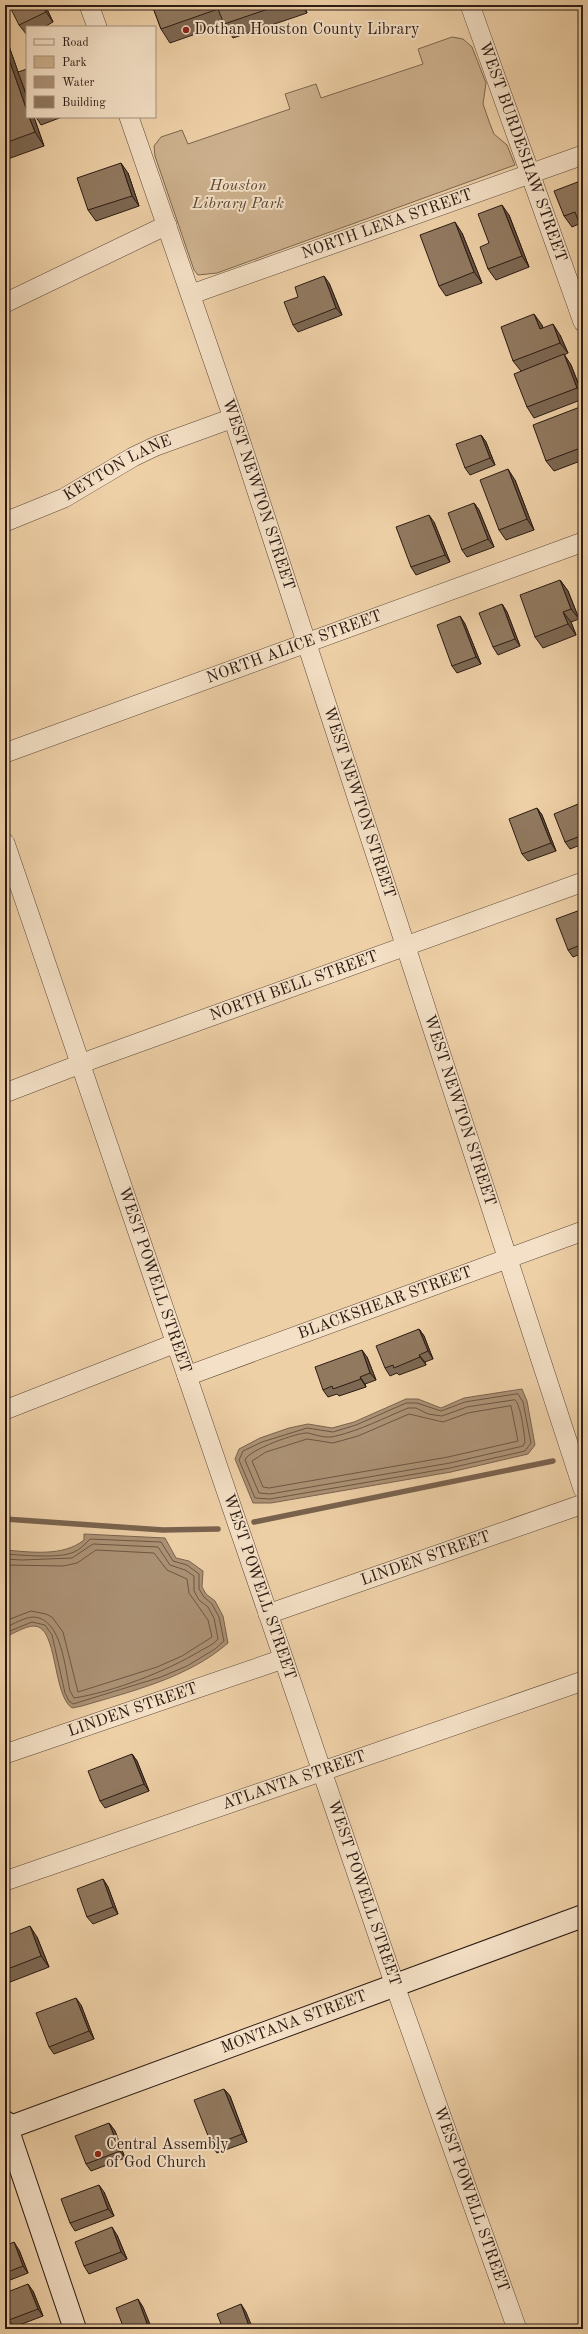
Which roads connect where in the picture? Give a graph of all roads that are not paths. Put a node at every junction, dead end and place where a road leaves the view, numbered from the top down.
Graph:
1 (89, 5) edge
2 (470, 5) edge
3 (97, 26) edge
4 (129, 118) edge
5 (583, 155) edge
6 (531, 174) junction
7 (167, 225) junction
8 (192, 294) junction
9 (5, 303) edge
10 (583, 322) edge
11 (232, 418) junction
12 (5, 522) edge
13 (583, 542) edge
14 (306, 644) junction
15 (5, 753) edge
16 (5, 843) edge
17 (583, 882) edge
18 (406, 945) junction
19 (80, 1063) junction
20 (5, 1093) edge
21 (583, 1231) edge
22 (508, 1258) junction
23 (176, 1343) junction
24 (187, 1376) junction
25 (5, 1410) edge
26 (583, 1489) edge
27 (583, 1504) edge
28 (268, 1614) junction
29 (283, 1659) junction
30 (583, 1681) edge
31 (5, 1754) edge
32 (322, 1771) junction
33 (5, 1881) edge
34 (583, 1916) edge
35 (396, 1986) junction
36 (6, 2126) edge
37 (76, 2329) edge
38 (516, 2329) edge

1 - 3 street
2 - 6 street, WEST BURDESHAW STREET
4 - 7 street, WEST NEWTON STREET
5 - 6 street, NORTH LENA STREET
6 - 8 street, NORTH LENA STREET
6 - 10 street, WEST BURDESHAW STREET
7 - 8 street, WEST NEWTON STREET
7 - 9 street
8 - 11 street, WEST NEWTON STREET
11 - 12 street, KEYTON LANE
11 - 14 street, WEST NEWTON STREET
13 - 14 street, NORTH ALICE STREET
14 - 15 street, NORTH ALICE STREET
14 - 18 street, WEST NEWTON STREET
16 - 19 street, WEST POWELL STREET
17 - 18 street, NORTH BELL STREET
18 - 19 street, NORTH BELL STREET
18 - 22 street, WEST NEWTON STREET
19 - 20 street, NORTH BELL STREET
19 - 23 street, WEST POWELL STREET
21 - 22 street, BLACKSHEAR STREET
22 - 24 street, BLACKSHEAR STREET
22 - 26 street, WEST NEWTON STREET
23 - 24 street, WEST POWELL STREET
23 - 25 street
24 - 28 street, WEST POWELL STREET
27 - 28 street, LINDEN STREET
28 - 29 street, WEST POWELL STREET
29 - 31 street, LINDEN STREET
29 - 32 street, WEST POWELL STREET
30 - 32 street, ATLANTA STREET
32 - 33 street, ATLANTA STREET
32 - 35 street, WEST POWELL STREET
34 - 35 street, MONTANA STREET
35 - 36 street, MONTANA STREET
35 - 38 street, WEST POWELL STREET
36 - 37 street

